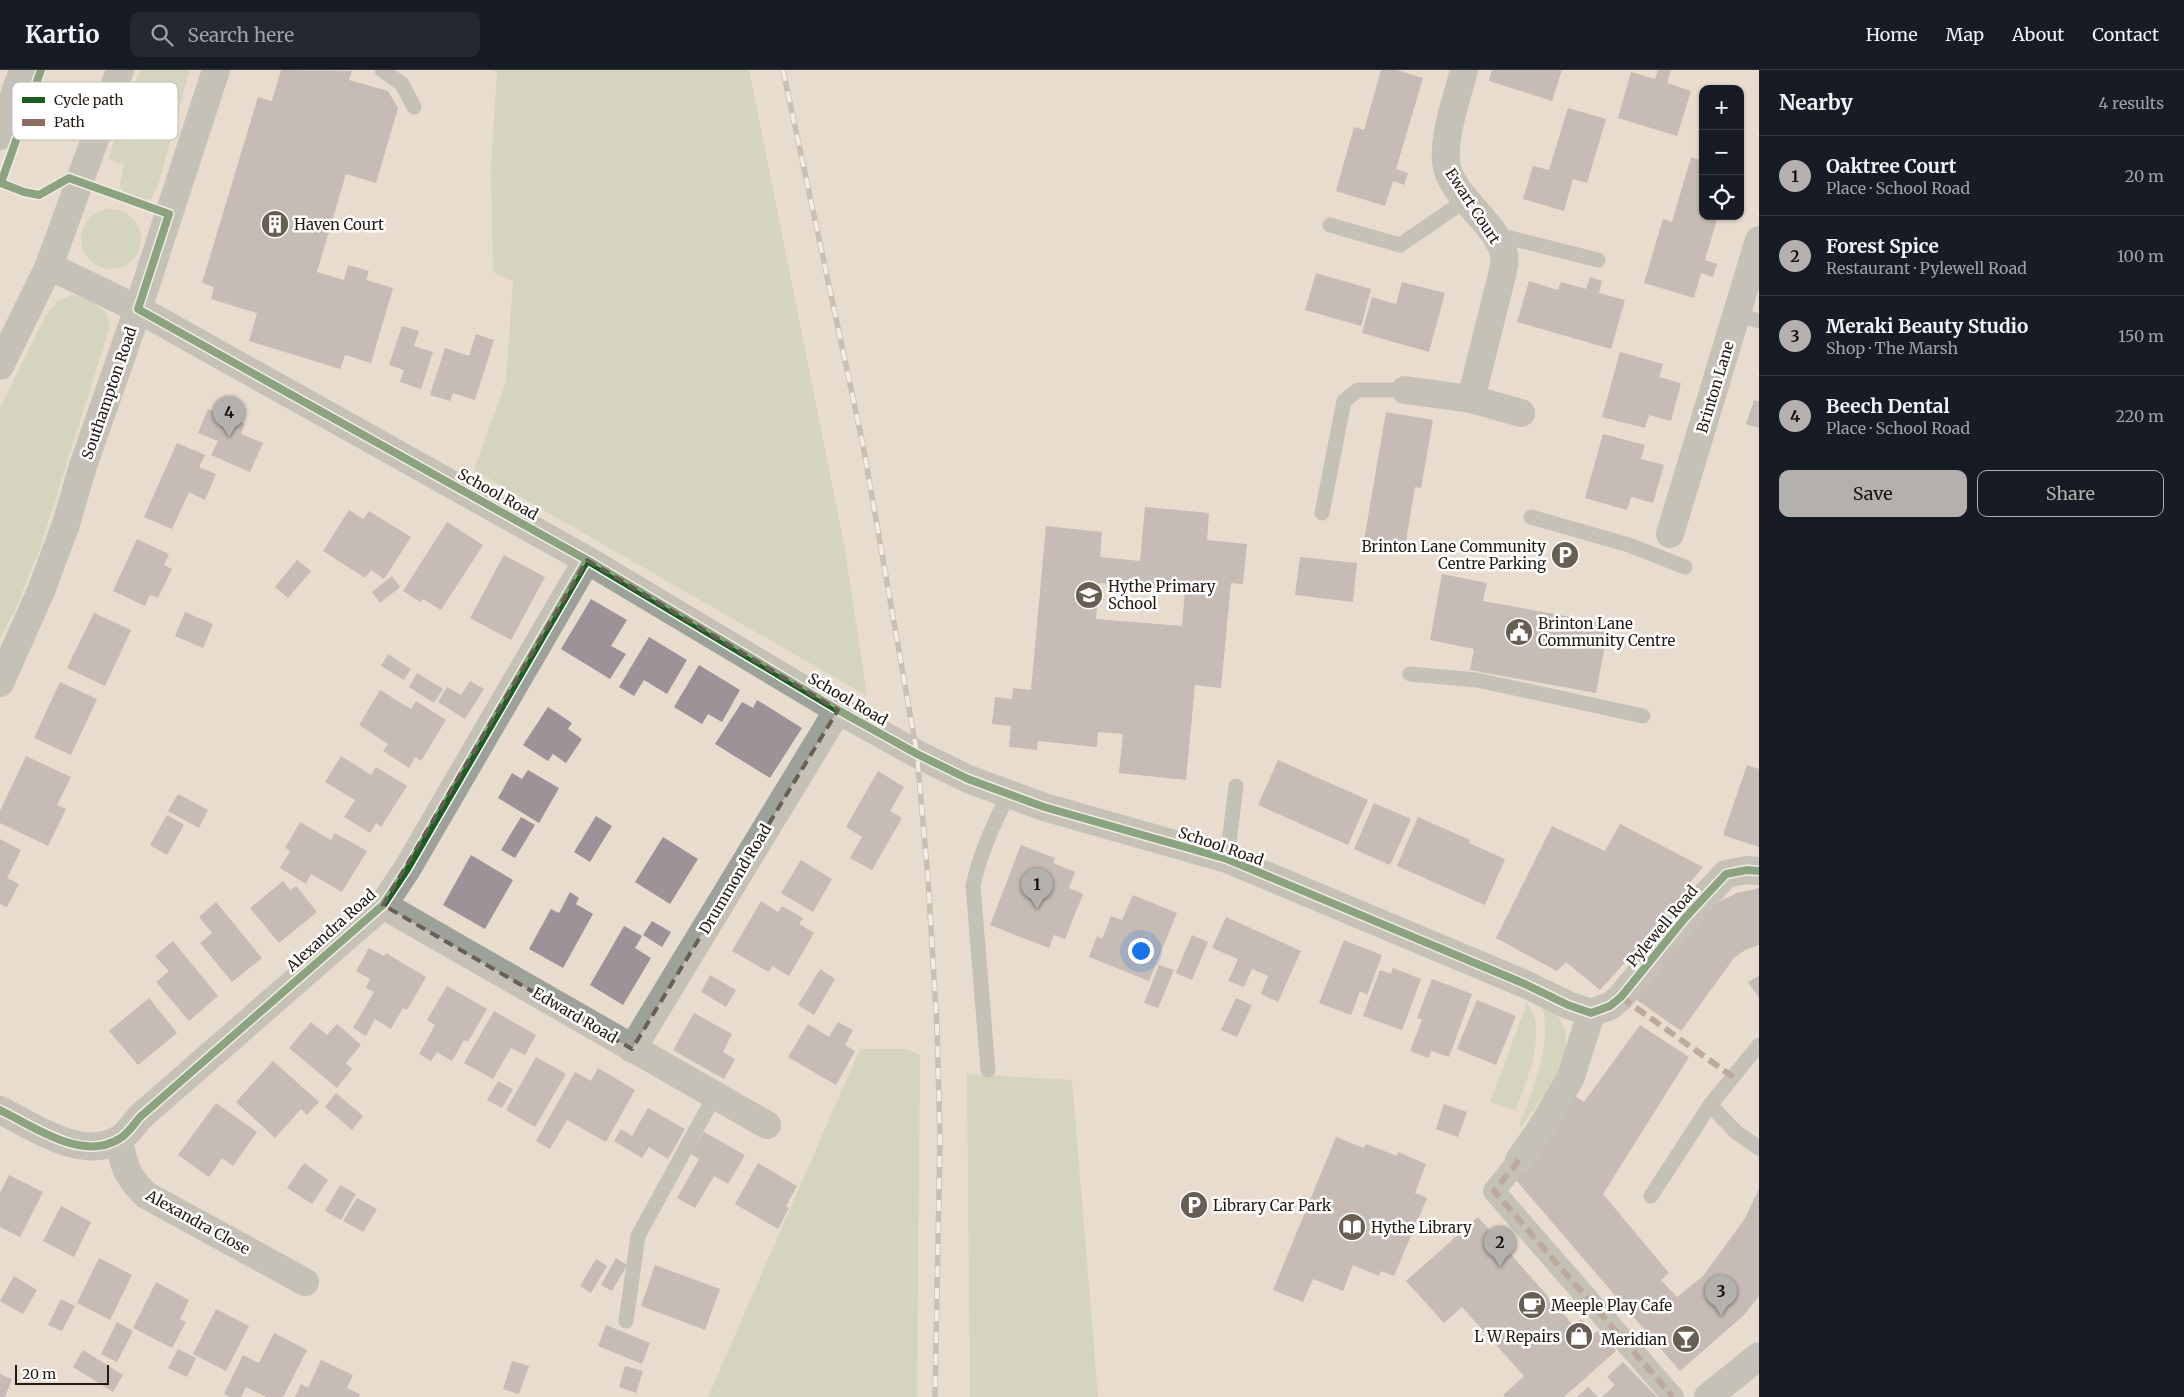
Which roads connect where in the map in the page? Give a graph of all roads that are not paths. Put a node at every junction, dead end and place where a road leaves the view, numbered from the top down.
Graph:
1 (23, 70) edge
2 (120, 70) edge
3 (216, 70) edge
4 (382, 70) edge
5 (1464, 70) edge
6 (19, 82) edge
7 (116, 82) edge
8 (12, 102) edge
9 (414, 107) dead end
10 (0, 136) edge
11 (95, 140) edge
12 (1466, 200) junction
13 (1330, 224) dead end
14 (1494, 234) junction
15 (1759, 240) edge
16 (1598, 260) dead end
17 (49, 266) junction
18 (138, 309) junction
19 (1748, 318) edge
20 (0, 366) edge
21 (1405, 390) joint
22 (1470, 398) junction
23 (1521, 413) dead end
24 (1322, 513) dead end
25 (1531, 517) dead end
26 (1670, 534) dead end
27 (587, 560) junction
28 (1685, 567) dead end
29 (1410, 674) dead end
30 (0, 683) edge
31 (838, 710) junction
32 (1642, 716) dead end
33 (1236, 786) dead end
34 (1009, 794) junction
35 (1227, 859) junction
36 (1759, 871) edge
37 (383, 905) junction
38 (1591, 1013) junction
39 (1759, 1045) edge
40 (632, 1048) junction
41 (988, 1070) dead end
42 (715, 1095) junction
43 (1710, 1105) junction
44 (0, 1110) edge
45 (767, 1124) dead end
46 (119, 1139) junction
47 (1759, 1148) edge
48 (1519, 1160) joint
49 (1651, 1196) dead end
50 (306, 1282) dead end
51 (626, 1321) dead end
52 (1759, 1356) edge
53 (1673, 1397) edge
54 (1708, 1397) edge

1 - 6 street
2 - 7 street
3 - 18 street, Southampton Road
4 - 9 lane
5 - 12 street, Ewart Court
8 - 10 street
11 - 17 street
12 - 13 lane
12 - 14 street, Ewart Court
14 - 16 lane
14 - 22 street, Ewart Court
15 - 19 street, Brinton Lane
17 - 18 street, School Road
17 - 20 street
18 - 27 street, School Road
18 - 30 street, Southampton Road
19 - 26 street, Brinton Lane
21 - 22 street
21 - 24 lane
22 - 23 street
25 - 28 lane
27 - 31 street, School Road
27 - 37 street, Alexandra Road
29 - 32 lane
31 - 34 street, School Road
31 - 40 street, Drummond Road
33 - 35 lane
34 - 35 street, School Road
34 - 41 lane
35 - 38 street, School Road
36 - 38 street, Pylewell Road
37 - 40 street, Edward Road
37 - 46 street, Alexandra Road
38 - 48 street
39 - 43 lane
40 - 42 street, Edward Road
42 - 45 street, Edward Road
42 - 51 lane
43 - 47 lane
43 - 49 lane
44 - 46 street, Alexandra Road
46 - 50 street, Alexandra Close
48 - 53 street
52 - 54 street

